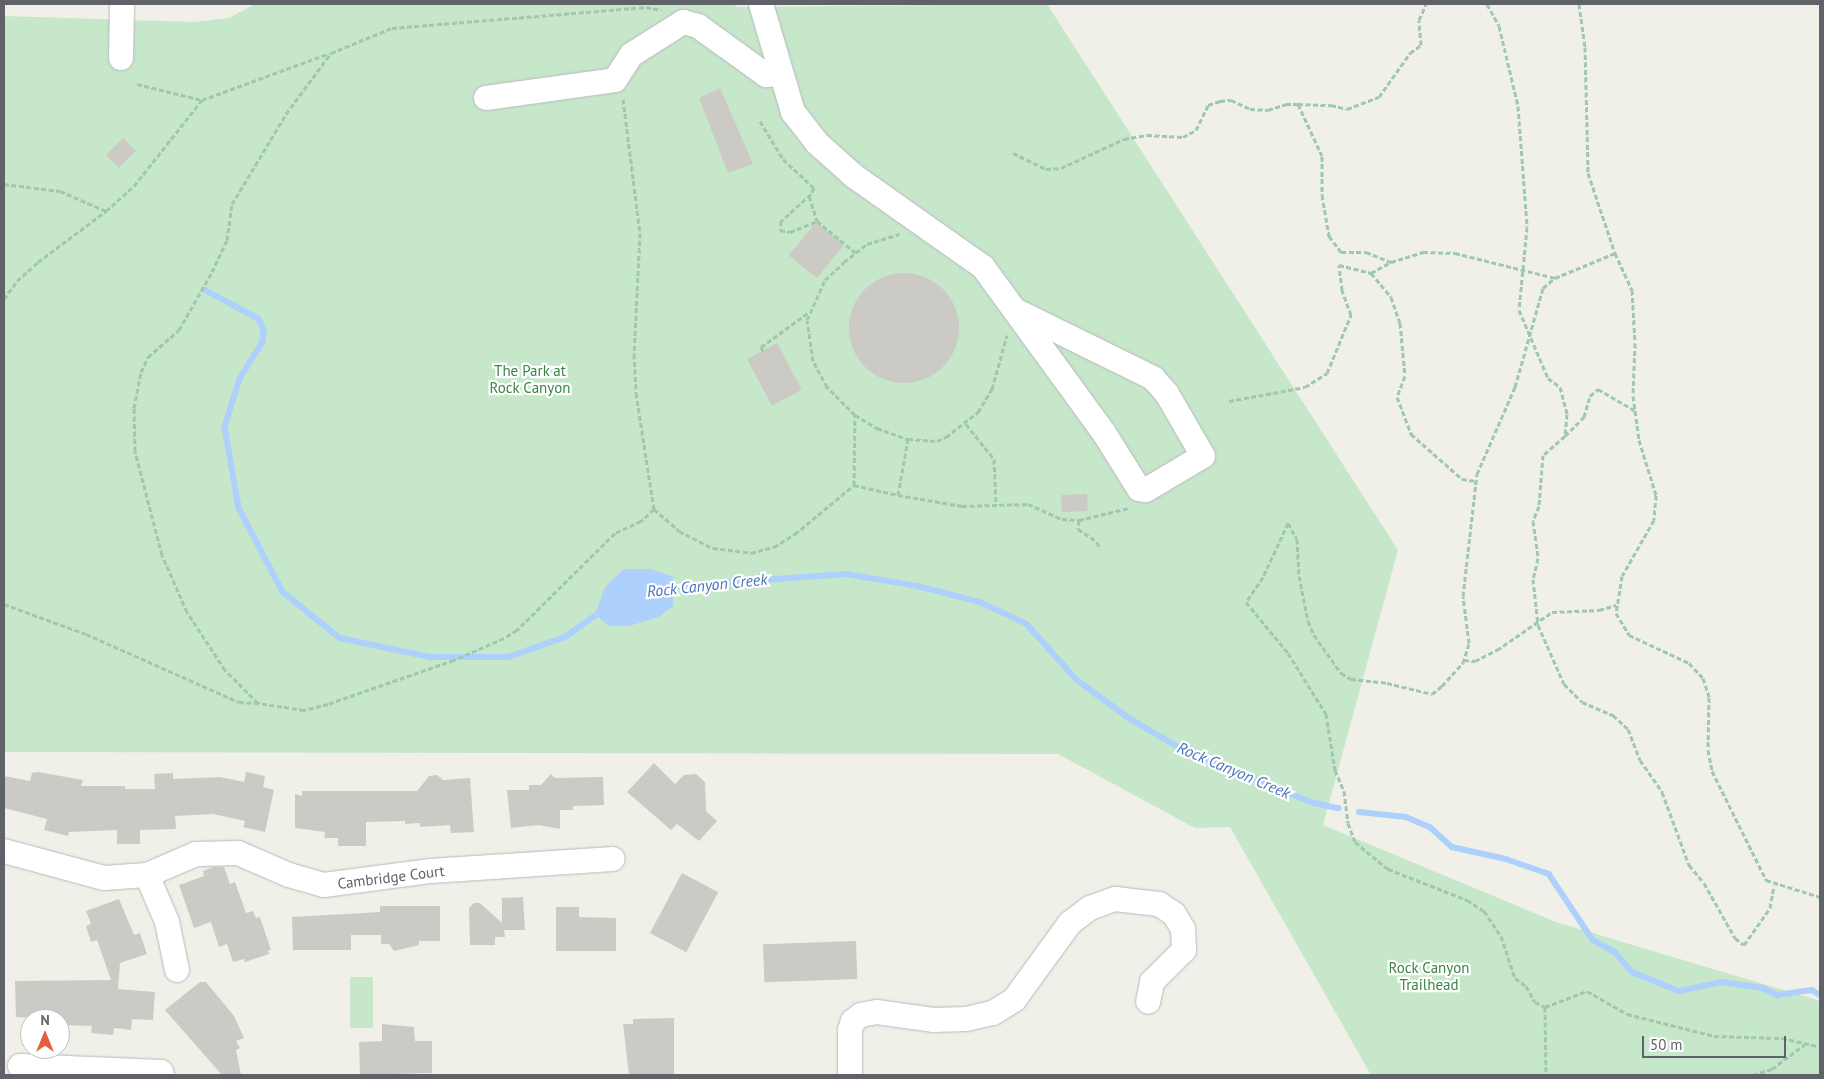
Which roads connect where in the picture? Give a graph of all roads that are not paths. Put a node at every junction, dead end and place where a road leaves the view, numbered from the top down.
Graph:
1 (122, 4) edge
2 (762, 4) edge
3 (121, 58) dead end
4 (780, 74) junction
5 (486, 98) dead end
6 (1014, 320) junction
7 (4, 851) edge
8 (613, 859) dead end
9 (147, 876) junction
10 (177, 970) dead end
11 (1148, 1002) dead end
12 (20, 1066) dead end
13 (162, 1075) edge
14 (850, 1075) edge

1 - 3 street
2 - 4 street
4 - 5 street
4 - 6 street
6 - 6 street
7 - 9 street, Cambridge Court
8 - 9 street, Cambridge Court
9 - 10 street
11 - 14 street
12 - 13 street

